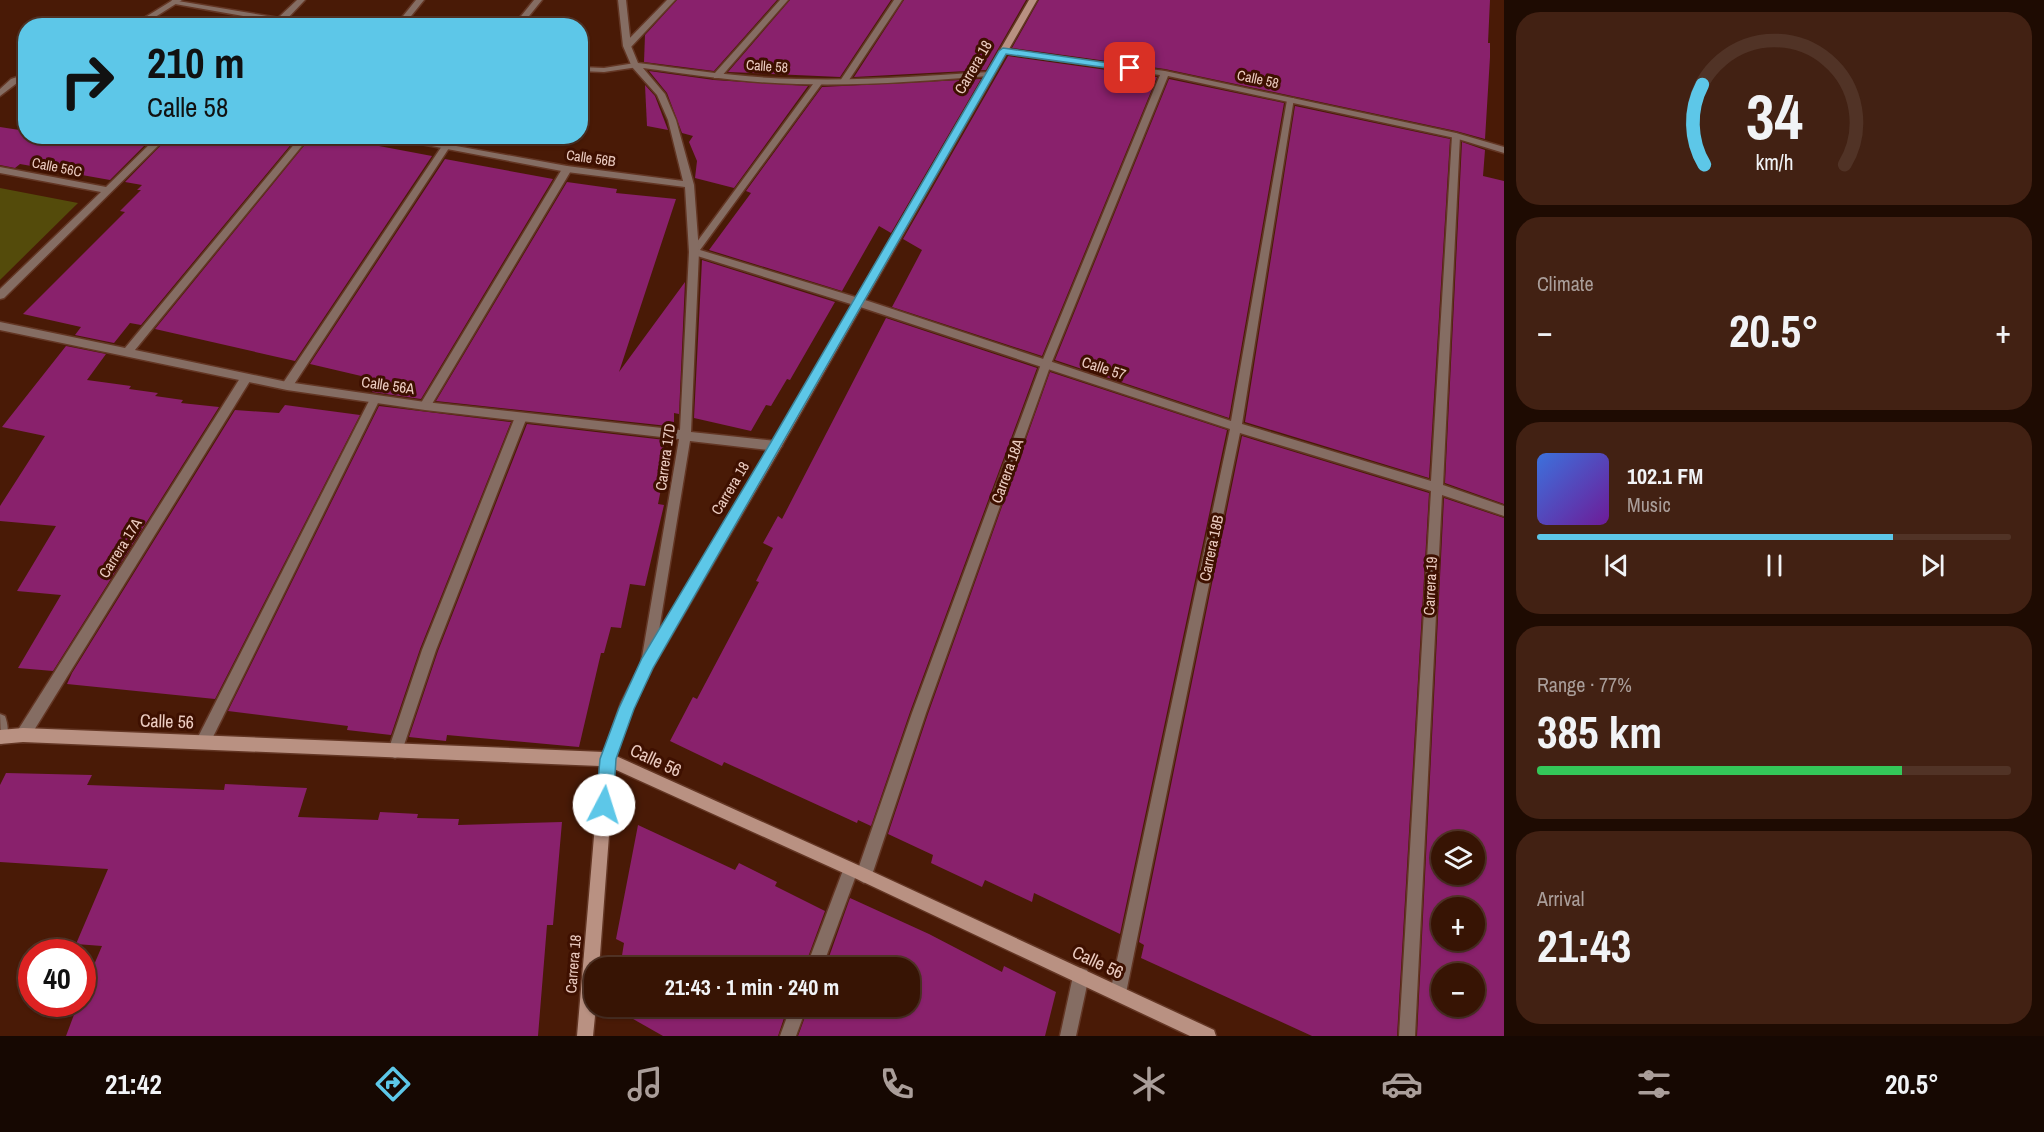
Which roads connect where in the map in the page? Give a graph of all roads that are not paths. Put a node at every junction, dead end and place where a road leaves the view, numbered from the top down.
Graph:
1 (301, 0) edge
2 (420, 0) edge
3 (538, 0) edge
4 (622, 0) edge
5 (671, 0) edge
6 (784, 0) edge
7 (898, 0) edge
8 (1033, 0) edge
9 (176, 1) edge
10 (148, 18) edge
11 (270, 18) edge
12 (283, 18) edge
13 (405, 18) edge
14 (523, 18) edge
15 (627, 46) junction
16 (1003, 51) junction
17 (635, 65) junction
18 (588, 69) edge
19 (1165, 73) junction
20 (717, 75) junction
21 (989, 75) junction
22 (0, 79) edge
23 (18, 80) edge
24 (15, 81) junction
25 (18, 81) edge
26 (844, 81) junction
27 (819, 82) junction
28 (0, 93) edge
29 (1291, 100) junction
30 (1456, 136) junction
31 (156, 144) edge
32 (299, 144) edge
33 (424, 144) edge
34 (445, 148) junction
35 (1504, 150) edge
36 (567, 169) junction
37 (0, 170) edge
38 (688, 185) junction
39 (109, 190) junction
40 (694, 252) junction
41 (0, 296) edge
42 (858, 302) junction
43 (0, 326) edge
44 (127, 353) junction
45 (1046, 364) junction
46 (246, 378) junction
47 (287, 386) junction
48 (375, 399) junction
49 (425, 406) junction
50 (521, 417) junction
51 (1236, 427) junction
52 (685, 435) junction
53 (776, 446) junction
54 (1435, 487) junction
55 (1504, 511) edge
56 (648, 663) junction
57 (0, 720) edge
58 (23, 735) junction
59 (1, 737) edge
60 (203, 742) junction
61 (395, 751) junction
62 (608, 759) junction
63 (857, 873) junction
64 (819, 957) edge
65 (1081, 976) junction
66 (1118, 993) junction
67 (795, 1017) edge
68 (585, 1036) edge
69 (788, 1036) edge
70 (1068, 1036) edge
71 (1208, 1036) edge
72 (1407, 1036) edge

1 - 12 street
2 - 13 street
3 - 14 street
4 - 15 street
5 - 15 street
6 - 20 street
7 - 26 street
8 - 16 street, Carrera 18
9 - 10 street
9 - 11 street
15 - 17 street
16 - 19 street, Calle 58
16 - 21 street, Carrera 18
17 - 18 street, Calle 58
17 - 20 street, Calle 58
17 - 38 street, Carrera 17D
19 - 29 street, Calle 58
19 - 45 street, Carrera 18A
20 - 27 street, Calle 58
21 - 26 street, Calle 58
21 - 42 street, Carrera 18
22 - 24 street
23 - 24 street
24 - 25 street
24 - 28 street
26 - 27 street, Calle 58
27 - 40 street
29 - 30 street, Calle 58
29 - 51 street, Carrera 18B
30 - 35 street, Calle 58
30 - 54 street, Carrera 19
31 - 39 street
32 - 44 street
33 - 34 street, Calle 56B
34 - 36 street, Calle 56B
34 - 47 street
36 - 38 street, Calle 56B
36 - 49 street
37 - 39 street, Calle 56C
38 - 40 street, Carrera 17D
39 - 41 street
40 - 42 street, Calle 57
40 - 52 street, Carrera 17D
42 - 45 street, Calle 57
42 - 53 street, Carrera 18
43 - 44 street, Calle 56A
44 - 46 street, Calle 56A
45 - 51 street, Calle 57
45 - 63 street, Carrera 18A
46 - 47 street, Calle 56A
46 - 58 street, Carrera 17A
47 - 48 street, Calle 56A
48 - 49 street, Calle 56A
48 - 60 street
49 - 50 street, Calle 56A
50 - 52 street, Calle 56A
50 - 61 street
51 - 54 street, Calle 57
51 - 66 street, Carrera 18B
52 - 53 street, Calle 56A
52 - 56 street, Carrera 17D
53 - 56 street, Carrera 18
54 - 55 street, Calle 57
54 - 72 street, Carrera 19
56 - 62 street, Carrera 18
57 - 59 street
58 - 59 street, Calle 56
58 - 60 street, Calle 56
60 - 61 street, Calle 56
61 - 62 street, Calle 56
62 - 63 street, Calle 56
62 - 68 street, Carrera 18
63 - 64 street, Carrera 18A
63 - 65 street, Calle 56
65 - 66 street, Calle 56
65 - 70 street
66 - 71 street, Calle 56
67 - 69 street

